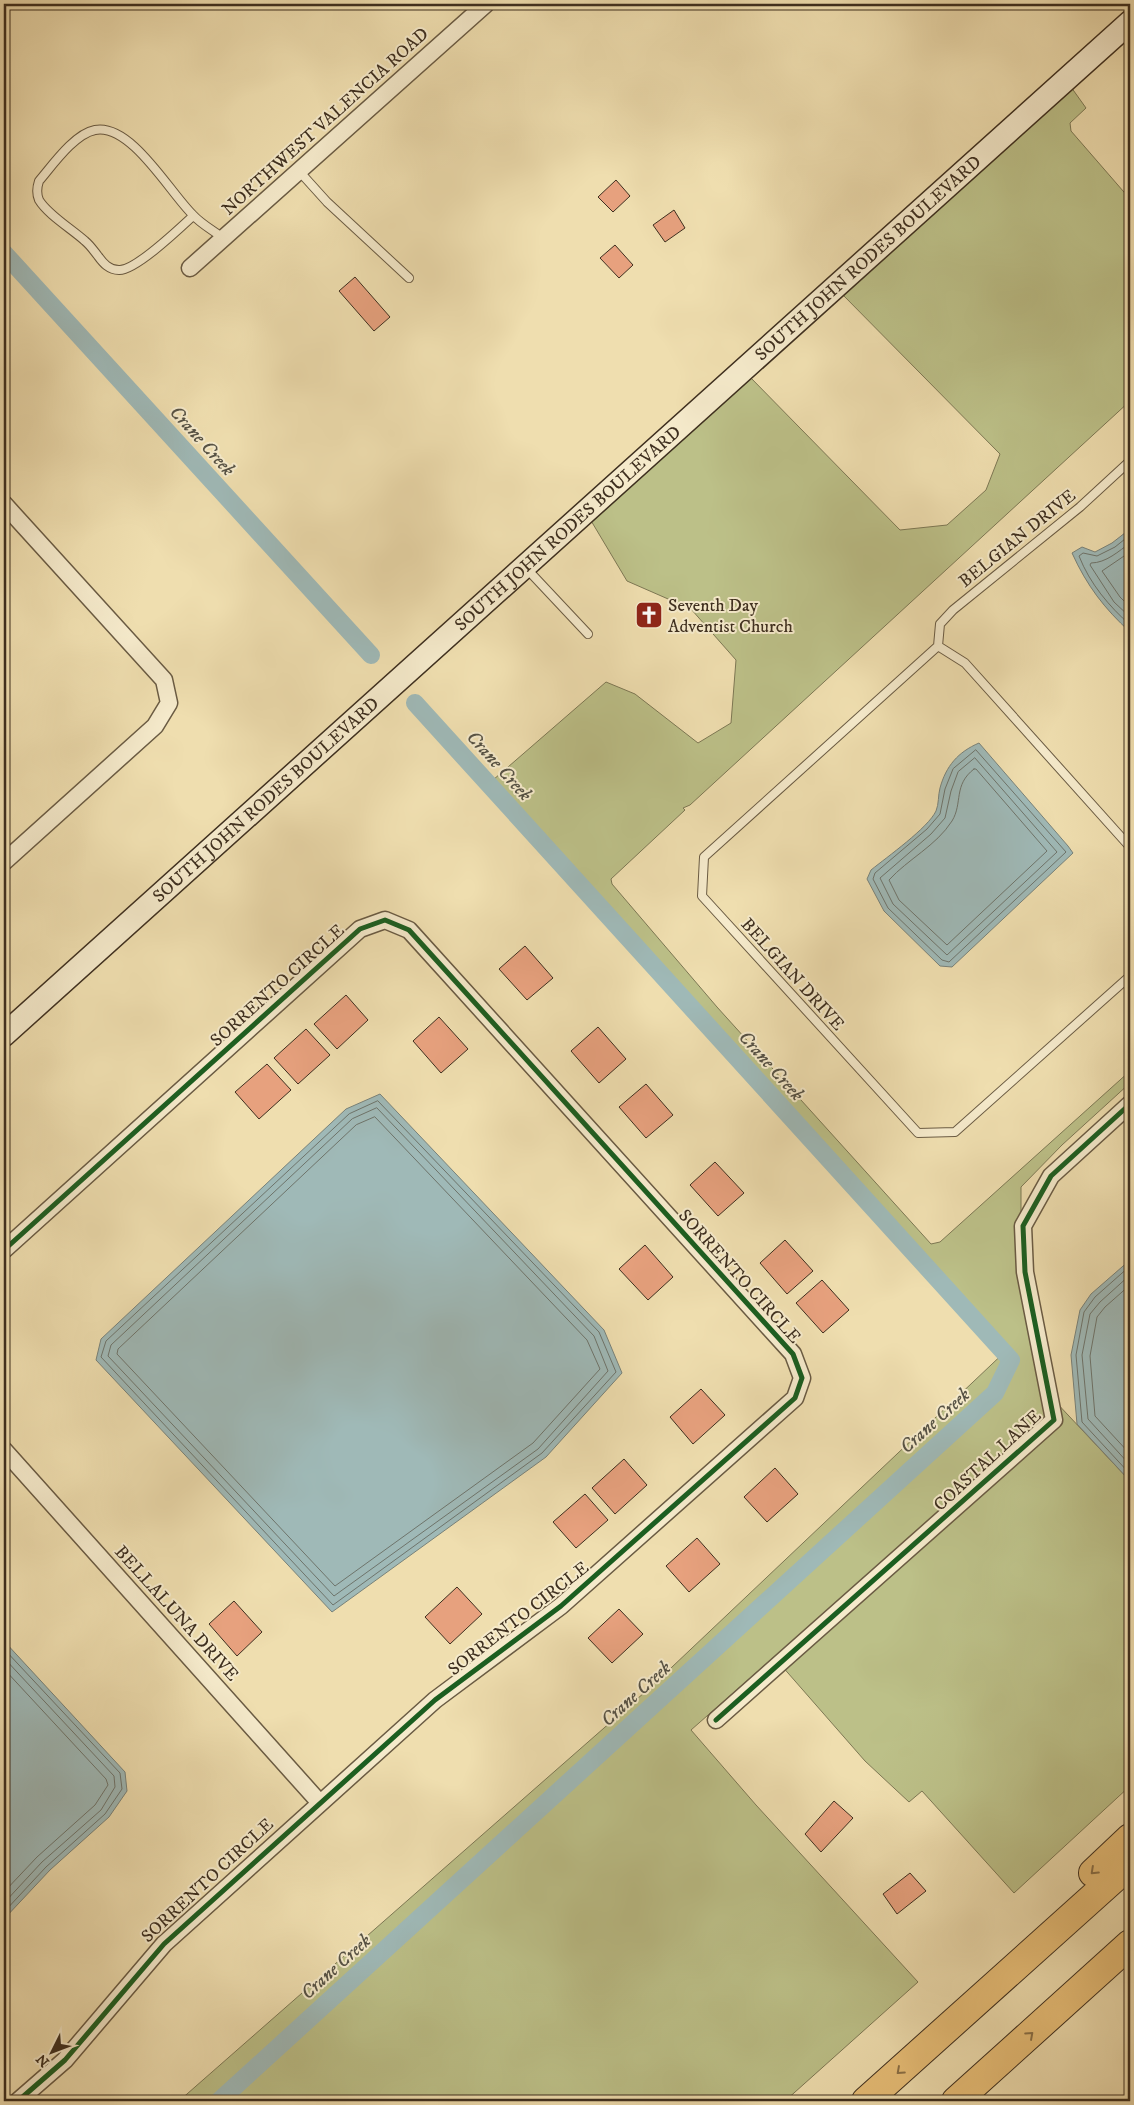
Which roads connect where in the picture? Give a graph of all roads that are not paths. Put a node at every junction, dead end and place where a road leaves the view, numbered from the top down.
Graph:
1 (486, 4) edge
2 (1130, 22) edge
3 (298, 171) junction
4 (193, 216) junction
5 (223, 238) junction
6 (190, 268) dead end
7 (409, 278) dead end
8 (1130, 461) edge
9 (4, 504) edge
10 (524, 566) junction
11 (588, 634) dead end
12 (938, 646) junction
13 (1130, 847) edge
14 (4, 862) edge
15 (1130, 976) edge
16 (4, 1035) edge
17 (1130, 1104) edge
18 (4, 1250) edge
19 (4, 1450) edge
20 (716, 1720) dead end
21 (320, 1803) junction
22 (1130, 1838) edge
23 (1130, 1864) edge
24 (1130, 1944) edge
25 (1130, 1950) edge
26 (1092, 1979) junction
27 (934, 2040) junction
28 (18, 2101) edge
29 (866, 2101) edge
30 (956, 2101) edge

1 - 3 street, NORTHWEST VALENCIA ROAD
2 - 10 main road, SOUTH JOHN RODES BOULEVARD
3 - 5 street, NORTHWEST VALENCIA ROAD
3 - 7 lane
4 - 4 lane
4 - 5 lane
5 - 6 street, NORTHWEST VALENCIA ROAD
8 - 12 lane, BELGIAN DRIVE
9 - 14 street
10 - 11 lane
10 - 16 main road, SOUTH JOHN RODES BOULEVARD
12 - 13 lane
12 - 15 lane, BELGIAN DRIVE
17 - 20 street, COASTAL LANE
18 - 21 street, SORRENTO CIRCLE
19 - 21 street, BELLALUNA DRIVE
21 - 28 street, SORRENTO CIRCLE
22 -> 27 highway
23 - 27 highway
24 - 26 highway
25 - 26 highway
30 -> 26 highway
27 -> 29 highway

